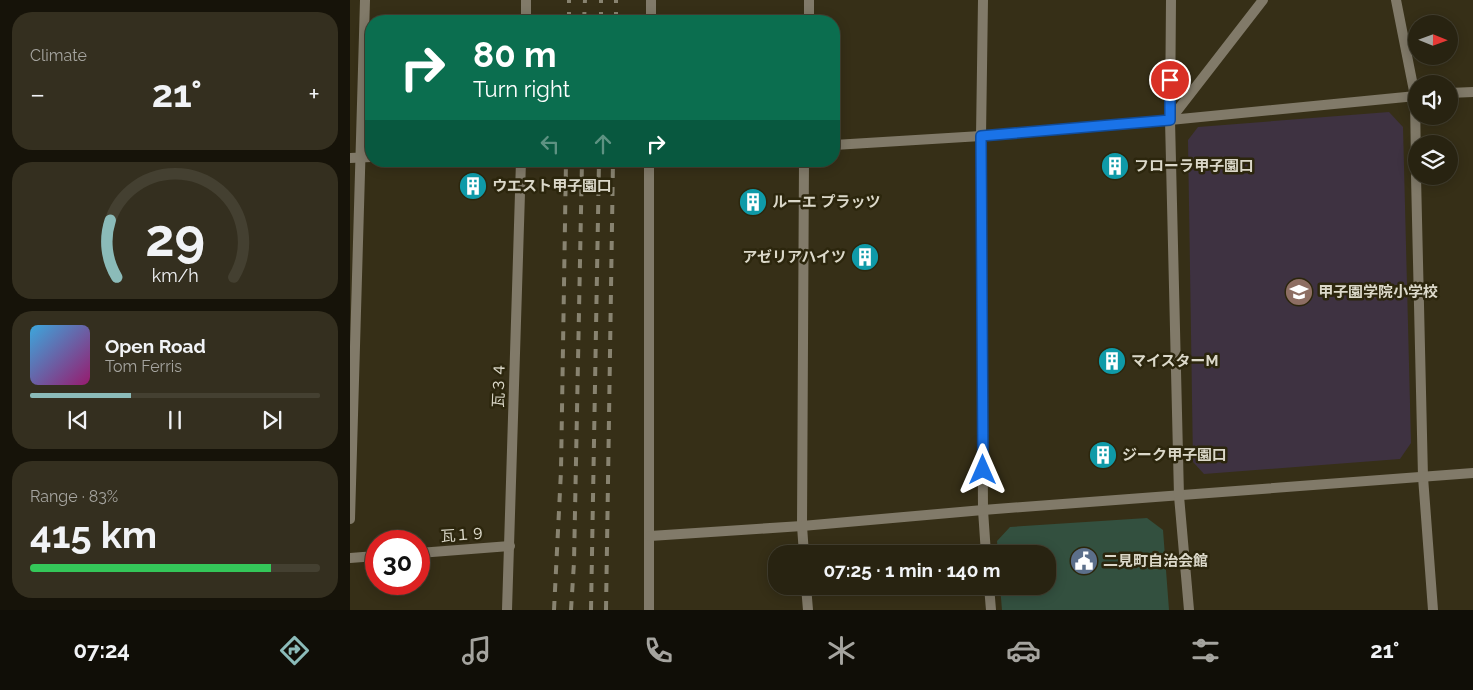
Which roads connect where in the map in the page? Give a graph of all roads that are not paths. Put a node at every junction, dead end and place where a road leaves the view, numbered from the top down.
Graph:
1 (365, 0) edge
2 (526, 0) edge
3 (651, 0) edge
4 (810, 0) edge
5 (983, 0) edge
6 (1171, 0) edge
7 (1263, 0) edge
8 (1396, 0) edge
9 (365, 15) edge
10 (526, 15) edge
11 (651, 15) edge
12 (809, 15) edge
13 (1412, 75) edge
14 (1473, 92) edge
15 (1458, 93) edge
16 (1408, 97) edge
17 (1170, 120) junction
18 (981, 136) junction
19 (840, 145) edge
20 (365, 157) edge
21 (350, 158) edge
22 (366, 167) edge
23 (521, 167) edge
24 (649, 167) edge
25 (804, 167) edge
26 (1416, 185) edge
27 (1473, 473) edge
28 (1423, 477) junction
29 (1180, 496) junction
30 (983, 510) junction
31 (350, 519) edge
32 (802, 526) junction
33 (650, 536) junction
34 (803, 545) edge
35 (985, 545) edge
36 (510, 546) junction
37 (430, 552) edge
38 (365, 557) edge
39 (350, 558) edge
40 (807, 595) edge
41 (990, 595) edge
42 (508, 610) edge
43 (649, 610) edge
44 (808, 610) edge
45 (991, 610) edge
46 (1189, 610) edge
47 (1433, 610) edge

1 - 9 street
2 - 10 street
3 - 11 street
4 - 12 street
5 - 18 street
6 - 17 street
7 - 17 street
8 - 13 street
14 - 15 street
16 - 17 street
17 - 18 street
17 - 29 street
18 - 19 street
18 - 30 street
20 - 21 street
22 - 31 street
23 - 36 street, 瓦３４
24 - 33 street
25 - 32 street
26 - 28 street
27 - 28 street
28 - 29 street
28 - 47 street
29 - 30 street
29 - 46 street
30 - 32 street
30 - 35 street
32 - 33 street
32 - 34 street
33 - 43 street
36 - 37 street, 瓦１９
36 - 42 street, 瓦３４
38 - 39 street
40 - 44 street
41 - 45 street

